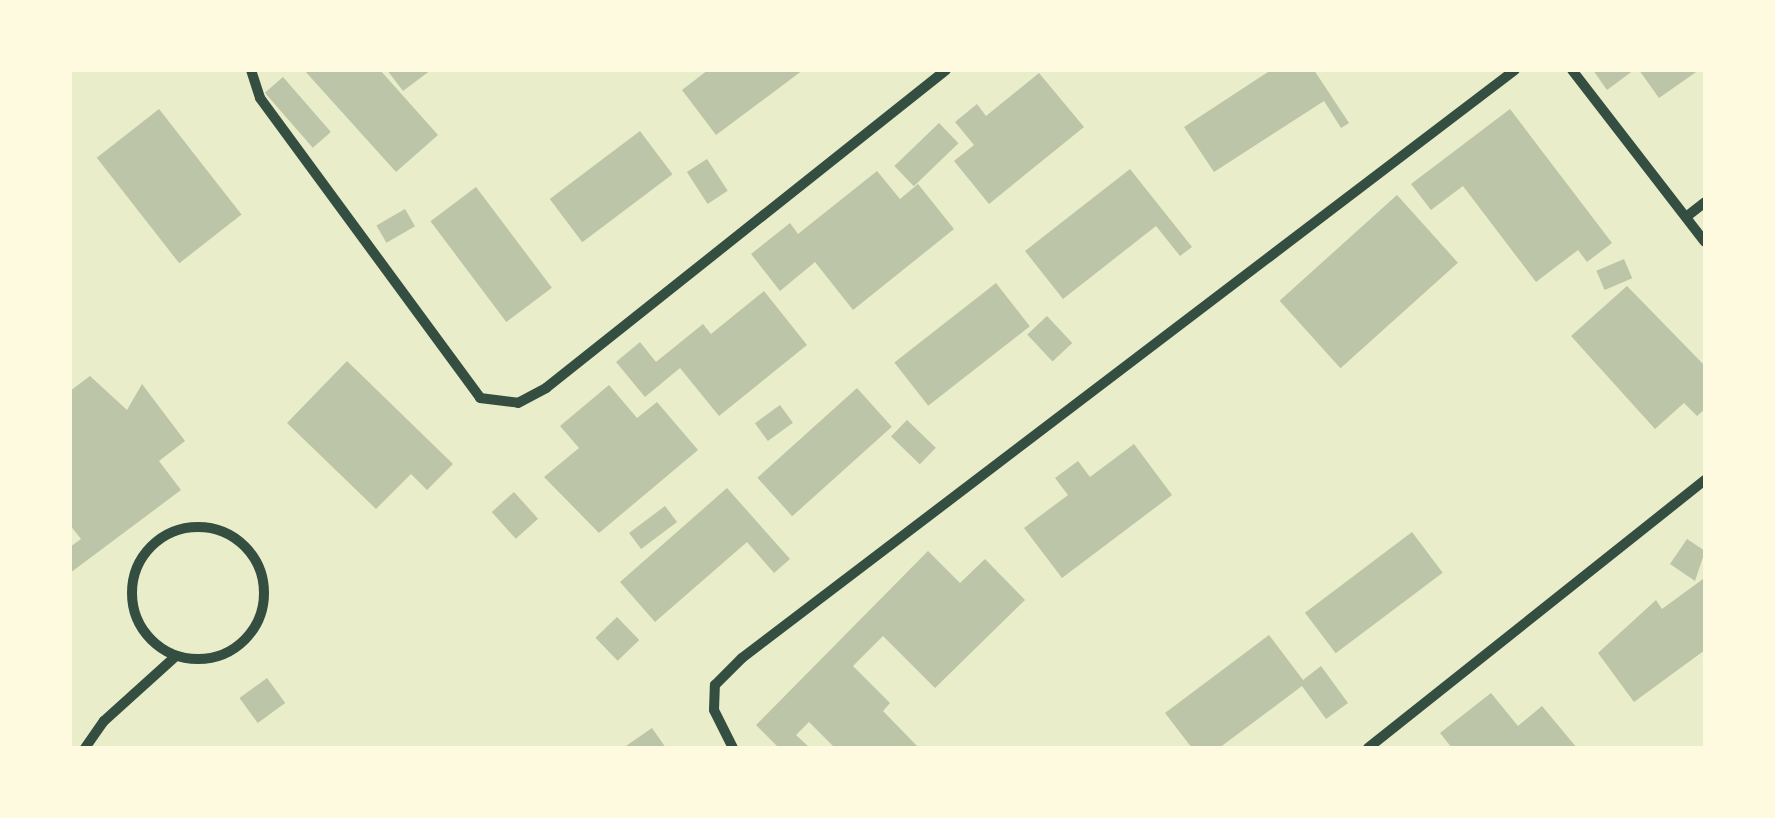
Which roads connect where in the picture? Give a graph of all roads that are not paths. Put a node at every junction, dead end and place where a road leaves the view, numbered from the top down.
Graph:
1 (252, 70) edge
2 (946, 70) edge
3 (1516, 70) edge
4 (1572, 70) edge
5 (1705, 202) edge
6 (1686, 217) junction
7 (1705, 242) edge
8 (1705, 480) edge
9 (176, 656) junction
10 (84, 748) edge
11 (733, 748) edge
12 (1368, 748) edge

1 - 2 street
3 - 11 street
4 - 6 street
5 - 6 street
6 - 7 street
8 - 12 street
9 - 9 street
9 - 10 street

